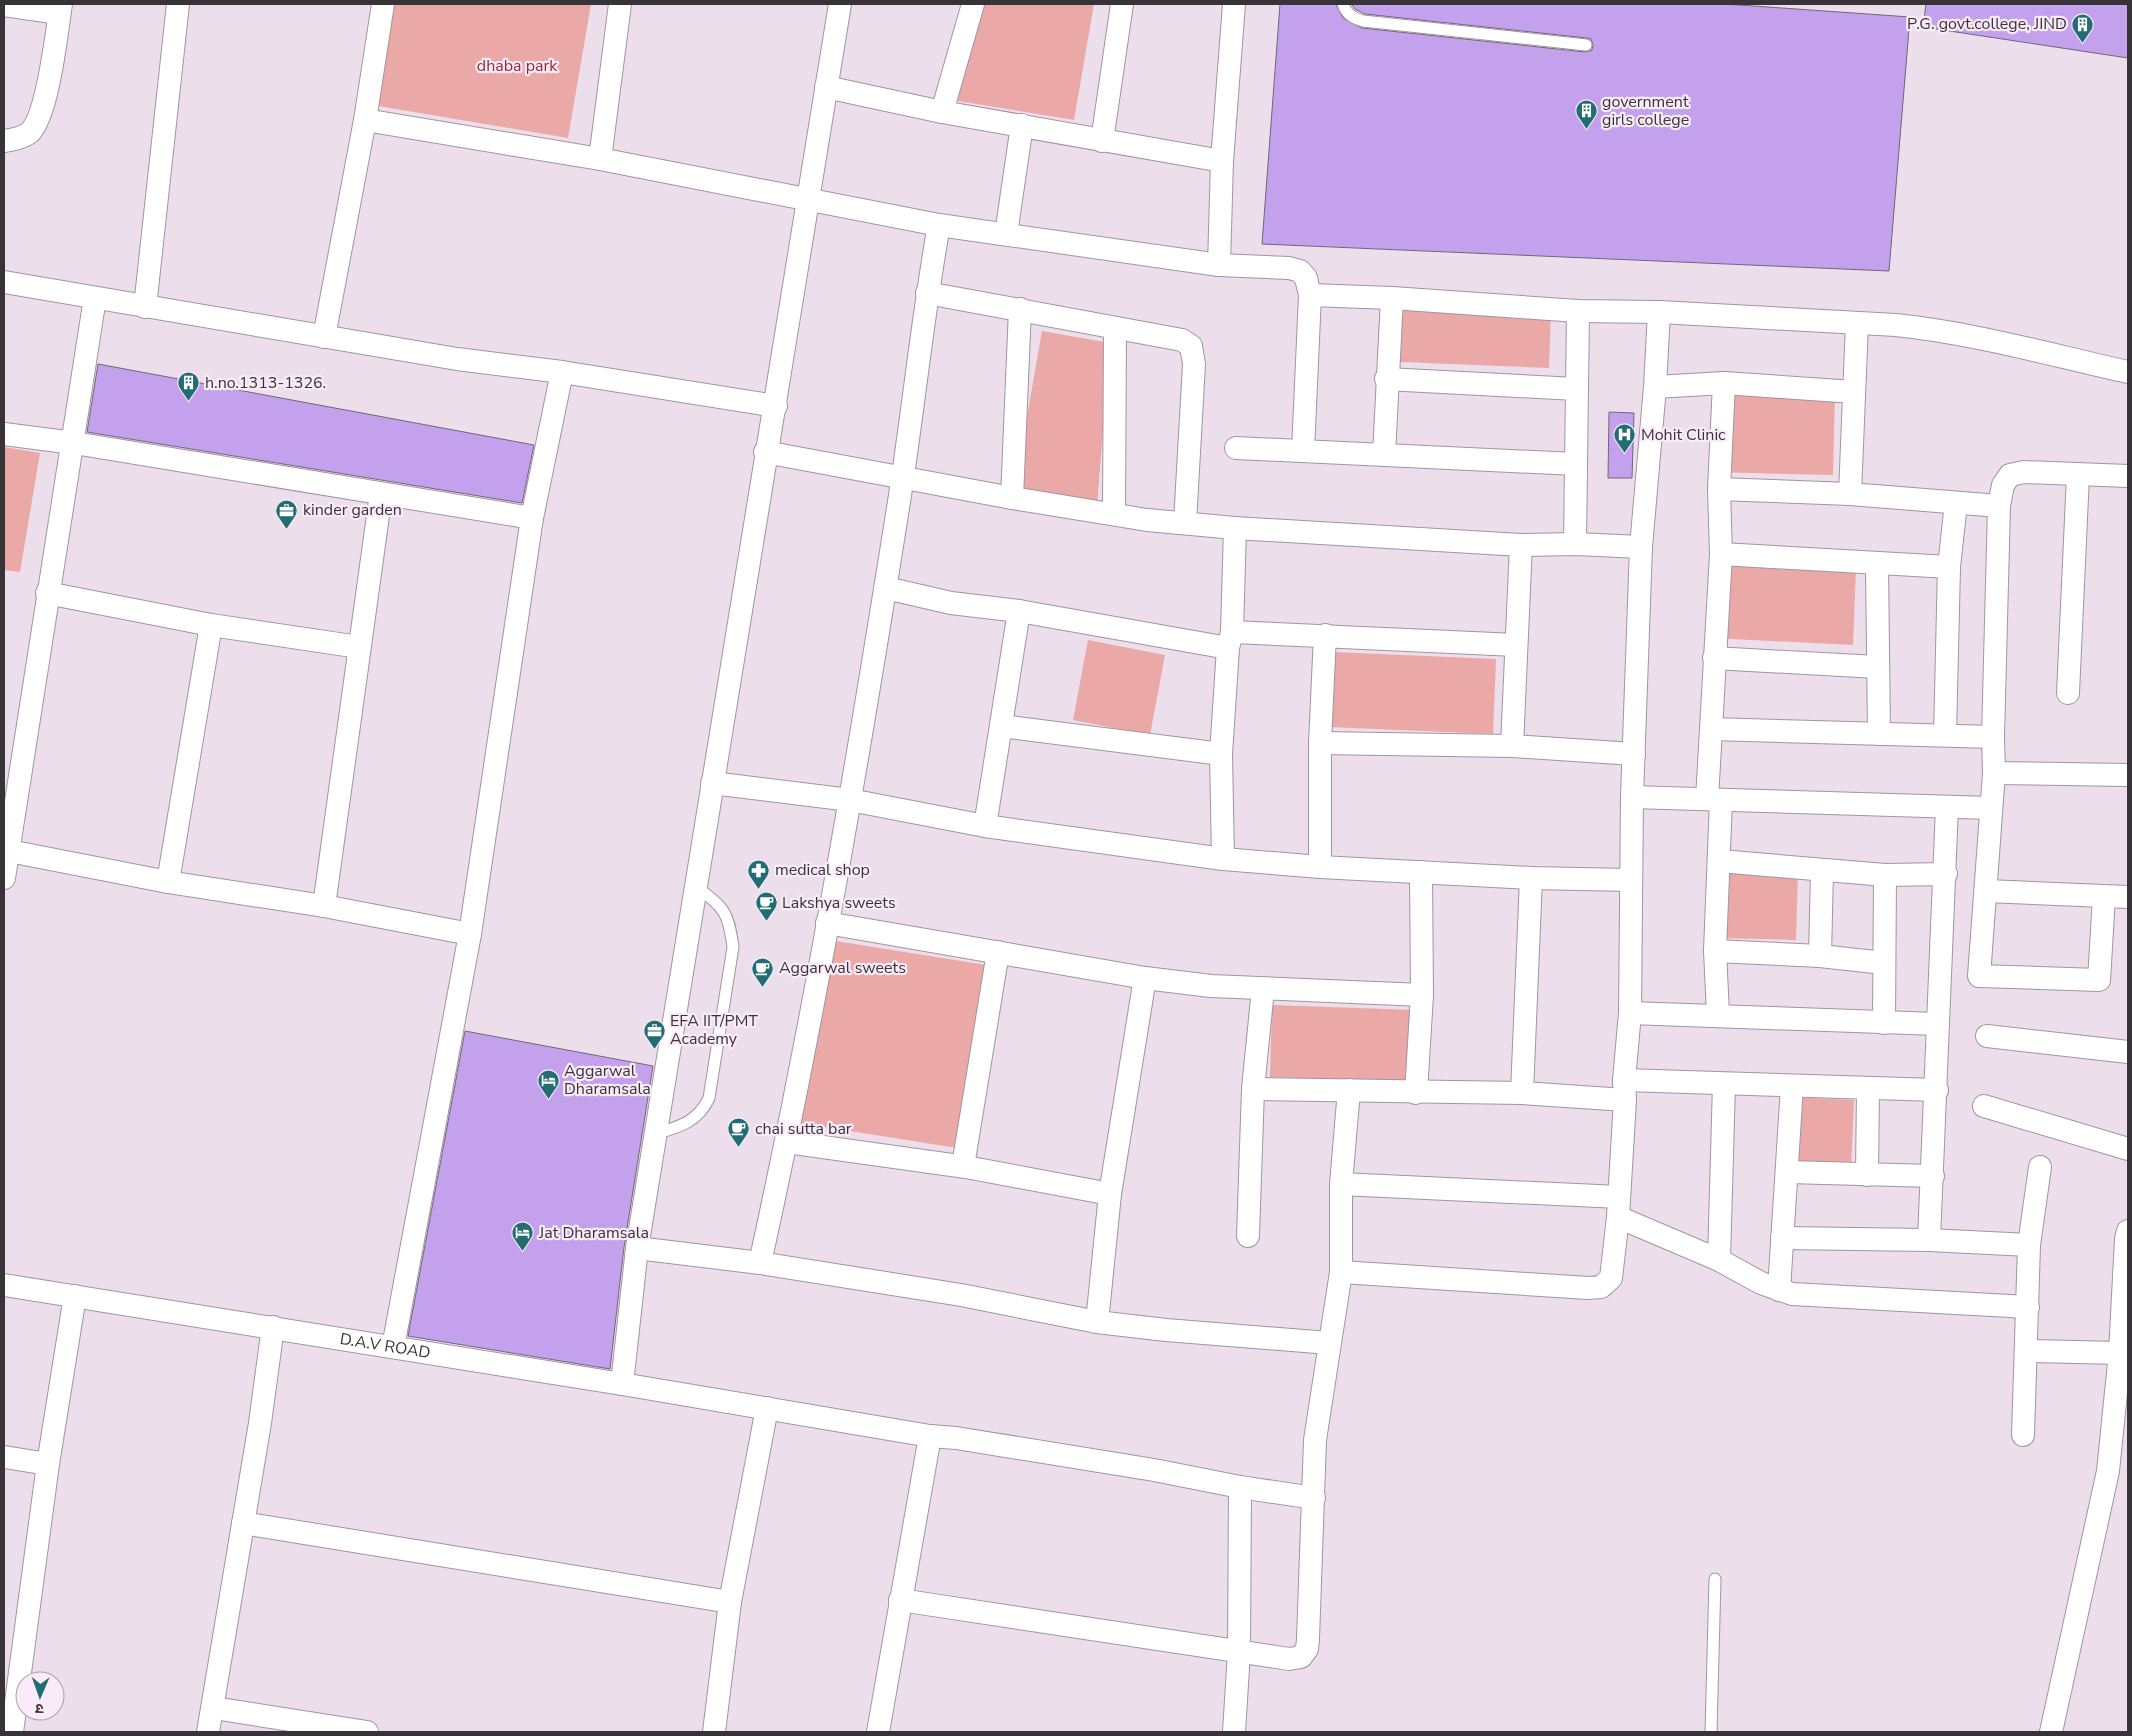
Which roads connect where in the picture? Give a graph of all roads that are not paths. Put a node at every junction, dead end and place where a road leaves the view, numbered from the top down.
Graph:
1 (178, 4) edge
2 (383, 4) edge
3 (620, 4) edge
4 (840, 4) edge
5 (973, 4) edge
6 (1122, 4) edge
7 (1234, 4) edge
8 (1343, 4) edge
9 (4, 5) edge
10 (60, 9) edge
11 (1586, 45) dead end
12 (826, 87) junction
13 (942, 112) junction
14 (365, 120) junction
15 (1022, 125) junction
16 (1102, 141) junction
17 (4, 142) edge
18 (600, 159) junction
19 (1222, 161) junction
20 (808, 200) junction
21 (939, 225) junction
22 (1006, 234) junction
23 (1219, 265) junction
24 (4, 282) edge
25 (927, 293) junction
26 (1310, 295) junction
27 (95, 298) junction
28 (1392, 298) junction
29 (145, 307) junction
30 (1020, 309) junction
31 (1578, 311) junction
32 (1659, 312) junction
33 (1857, 323) junction
34 (1114, 329) junction
35 (324, 336) junction
36 (562, 372) junction
37 (2128, 372) edge
38 (1386, 379) junction
39 (1724, 383) junction
40 (1655, 386) junction
41 (1576, 390) junction
42 (1854, 392) junction
43 (776, 406) junction
44 (4, 434) edge
45 (71, 442) junction
46 (1236, 448) dead end
47 (1303, 451) junction
48 (765, 452) junction
49 (1384, 455) junction
50 (1576, 464) junction
51 (2078, 475) junction
52 (903, 476) junction
53 (2128, 476) edge
54 (1719, 489) junction
55 (381, 494) junction
56 (1850, 494) junction
57 (1012, 498) junction
58 (1956, 503) junction
59 (1999, 506) junction
60 (1114, 514) junction
61 (532, 518) junction
62 (1185, 523) junction
63 (1235, 528) junction
64 (1575, 544) junction
65 (1521, 545) junction
66 (1641, 547) junction
67 (1721, 554) junction
68 (1877, 565) junction
69 (1950, 567) junction
70 (886, 588) junction
71 (47, 593) junction
72 (1019, 611) junction
73 (211, 625) junction
74 (1325, 635) junction
75 (1230, 640) junction
76 (1516, 645) junction
77 (359, 646) junction
78 (1714, 658) junction
79 (1877, 667) junction
80 (2068, 693) dead end
81 (1002, 726) junction
82 (1711, 729) junction
83 (1879, 734) junction
84 (1945, 735) junction
85 (1993, 737) junction
86 (1320, 743) junction
87 (1512, 746) junction
88 (1221, 754) junction
89 (1634, 754) junction
90 (1994, 773) junction
91 (2128, 775) edge
92 (712, 784) junction
93 (1632, 797) junction
94 (850, 800) junction
95 (1714, 800) junction
96 (1947, 807) junction
97 (1991, 808) junction
98 (985, 826) junction
99 (5, 851) edge
100 (1222, 859) junction
101 (1720, 861) junction
102 (1320, 867) junction
103 (1822, 871) junction
104 (1421, 872) junction
105 (1946, 874) junction
106 (1885, 875) junction
107 (4, 878) edge
108 (1532, 878) junction
109 (1630, 880) junction
110 (168, 882) junction
111 (696, 886) junction
112 (1986, 891) junction
113 (2104, 897) junction
114 (2128, 897) edge
115 (324, 906) junction
116 (826, 923) junction
117 (470, 934) junction
118 (1715, 951) junction
119 (998, 952) junction
120 (1820, 956) junction
121 (1884, 963) junction
122 (1145, 978) junction
123 (1263, 989) junction
124 (1422, 995) junction
125 (1630, 1013) junction
126 (1718, 1014) junction
127 (1884, 1022) junction
128 (1937, 1024) junction
129 (1987, 1036) dead end
130 (2128, 1052) edge
131 (1724, 1084) junction
132 (1792, 1086) junction
133 (1868, 1088) junction
134 (1253, 1089) junction
135 (1348, 1090) junction
136 (1625, 1090) junction
137 (1936, 1090) junction
138 (1416, 1093) junction
139 (1522, 1094) junction
140 (1984, 1106) dead end
141 (655, 1134) junction
142 (787, 1142) junction
143 (2128, 1149) edge
144 (963, 1166) junction
145 (2040, 1167) dead end
146 (1788, 1172) junction
147 (1867, 1176) junction
148 (1933, 1176) junction
149 (1341, 1184) junction
150 (1110, 1194) junction
151 (1618, 1207) junction
152 (2128, 1231) edge
153 (1248, 1236) dead end
154 (1782, 1238) junction
155 (1929, 1240) junction
156 (2030, 1245) junction
157 (637, 1248) junction
158 (1719, 1260) junction
159 (760, 1263) junction
160 (1341, 1272) junction
161 (4, 1285) edge
162 (1779, 1290) junction
163 (75, 1296) junction
164 (2028, 1307) junction
165 (1097, 1322) junction
166 (274, 1327) junction
167 (1329, 1343) junction
168 (393, 1347) junction
169 (2027, 1350) junction
170 (2120, 1353) junction
171 (622, 1384) junction
172 (767, 1408) junction
173 (2022, 1435) dead end
174 (930, 1436) junction
175 (4, 1457) edge
176 (48, 1464) junction
177 (1240, 1488) junction
178 (1314, 1498) junction
179 (243, 1523) junction
180 (1715, 1579) dead end
181 (900, 1600) junction
182 (730, 1602) junction
183 (1240, 1652) junction
184 (214, 1708) junction
185 (12, 1732) edge
186 (208, 1732) edge
187 (367, 1732) edge
188 (714, 1732) edge
189 (878, 1732) edge
190 (1234, 1732) edge
191 (1711, 1732) edge
192 (2050, 1732) edge

1 - 29 street
2 - 14 street
3 - 18 street
4 - 12 street
5 - 13 street
6 - 16 street
7 - 19 street
8 - 11 lane
9 - 10 street
10 - 17 street
12 - 13 street
12 - 20 street
13 - 15 street
14 - 18 street
14 - 35 street
15 - 16 street
15 - 22 street
16 - 19 street
18 - 20 street
19 - 23 street
20 - 21 street
20 - 43 street
21 - 22 street
21 - 25 street
22 - 23 street
23 - 26 street
24 - 27 street
25 - 30 street
25 - 52 street
26 - 28 street
26 - 47 street
27 - 29 street
27 - 45 street
28 - 31 street
28 - 38 street
29 - 35 street
30 - 34 street
30 - 57 street
31 - 32 street
31 - 41 street
32 - 33 street
32 - 40 street
33 - 37 street
33 - 42 street
34 - 60 street
34 - 62 street
35 - 36 street
36 - 43 street
36 - 61 street
38 - 41 street
38 - 49 street
39 - 40 street
39 - 42 street
39 - 54 street
40 - 66 street
41 - 50 street
42 - 56 street
43 - 48 street
44 - 45 street
45 - 55 street
45 - 71 street
46 - 47 street
47 - 49 street
48 - 52 street
48 - 92 street
49 - 50 street
50 - 64 street
51 - 53 street
51 - 59 street
51 - 80 street
52 - 57 street
52 - 70 street
54 - 56 street
54 - 67 street
55 - 61 street
55 - 77 street
56 - 58 street
57 - 60 street
58 - 59 street
58 - 69 street
59 - 85 street
60 - 62 street
61 - 117 street
62 - 63 street
63 - 65 street
63 - 75 street
64 - 65 street
64 - 66 street
65 - 76 street
66 - 89 street
67 - 68 street
67 - 78 street
68 - 69 street
68 - 79 street
69 - 84 street
70 - 72 street
70 - 94 street
71 - 73 street
71 - 99 street
72 - 75 street
72 - 81 street
73 - 77 street
73 - 110 street
74 - 75 street
74 - 76 street
74 - 86 street
75 - 88 street
76 - 87 street
77 - 115 street
78 - 79 street
78 - 82 street
79 - 83 street
81 - 88 street
81 - 98 street
82 - 83 street
82 - 95 street
83 - 84 street
84 - 85 street
85 - 90 street
86 - 87 street
86 - 102 street
87 - 89 street
88 - 100 street
89 - 93 street
90 - 91 street
90 - 97 street
92 - 94 street
92 - 111 street
93 - 95 street
93 - 109 street
94 - 98 street
94 - 116 street
95 - 96 street
95 - 101 street
96 - 97 street
96 - 105 street
97 - 112 street
98 - 100 street
99 - 107 street
99 - 110 street
100 - 102 street
101 - 103 street
101 - 118 street
102 - 104 street
103 - 106 street
103 - 120 street
104 - 108 street
104 - 124 street
105 - 106 street
105 - 128 street
106 - 121 street
108 - 109 street
108 - 139 street
109 - 125 street
110 - 115 street
111 - 141 street
111 - 141 lane
112 - 113 street
112 - 113 street
113 - 114 street
115 - 117 street
116 - 119 street
116 - 142 street
117 - 168 street
118 - 120 street
118 - 126 street
119 - 122 street
119 - 144 street
120 - 121 street
121 - 127 street
122 - 123 street
122 - 150 street
123 - 124 street
123 - 134 street
124 - 138 street
125 - 126 street
125 - 136 street
126 - 127 street
127 - 128 street
128 - 137 street
129 - 130 street
131 - 132 street
131 - 136 street
131 - 158 street
132 - 133 street
132 - 146 street
133 - 137 street
133 - 147 street
134 - 135 street
134 - 153 street
135 - 138 street
135 - 149 street
136 - 139 street
136 - 151 street
137 - 148 street
138 - 139 street
140 - 143 street
141 - 157 street
142 - 144 street
142 - 159 street
144 - 150 street
145 - 156 street
146 - 147 street
146 - 154 street
147 - 148 street
148 - 155 street
149 - 151 street
149 - 160 street
150 - 165 street
151 - 158 street
151 - 160 street
152 - 170 street
154 - 155 street
154 - 162 street
155 - 156 street
156 - 164 street
157 - 159 street
157 - 171 street
158 - 162 street
159 - 165 street
160 - 167 street
161 - 163 street, D.A.V ROAD
162 - 164 street
163 - 166 street, D.A.V ROAD
163 - 176 street
164 - 169 street
165 - 167 street
166 - 168 street, D.A.V ROAD
166 - 179 street
167 - 178 street
168 - 171 street, D.A.V ROAD
169 - 170 street
169 - 173 street
170 - 192 street
171 - 172 street, D.A.V ROAD
172 - 174 street, D.A.V ROAD
172 - 182 street
174 - 177 street, D.A.V ROAD
174 - 181 street
175 - 176 street
176 - 185 street
177 - 178 street, D.A.V ROAD
177 - 183 street
178 - 183 street
179 - 182 street
179 - 184 street
180 - 191 lane
181 - 183 street
181 - 189 street
182 - 188 street
183 - 190 street
184 - 186 street
184 - 187 street

